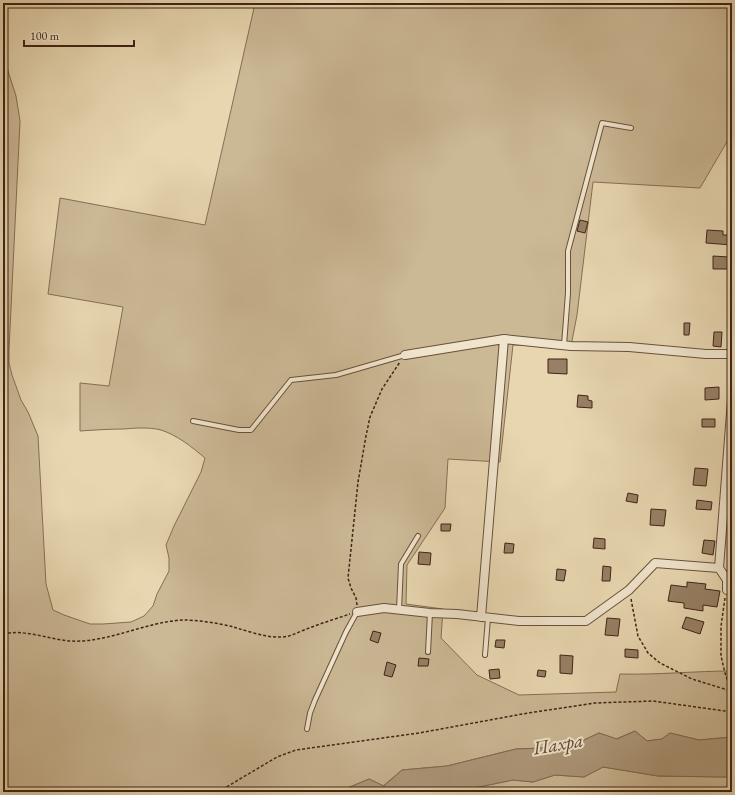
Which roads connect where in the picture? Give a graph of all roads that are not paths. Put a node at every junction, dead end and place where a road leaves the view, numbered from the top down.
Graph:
1 (631, 128) dead end
2 (504, 339) junction
3 (564, 345) junction
4 (732, 354) edge
5 (405, 355) joint
6 (732, 400) edge
7 (193, 421) dead end
8 (418, 536) dead end
9 (719, 568) junction
10 (727, 590) road end
11 (399, 610) junction
12 (357, 612) joint
13 (430, 613) junction
14 (485, 618) junction
15 (428, 652) dead end
16 (485, 655) dead end
17 (307, 729) dead end

1 - 3 lane
2 - 3 street
2 - 5 street
2 - 14 street
3 - 4 street
5 - 7 lane
6 - 9 street
8 - 11 lane
9 - 10 street
9 - 14 street
11 - 12 street
11 - 13 street
12 - 17 lane
13 - 14 street
13 - 15 lane
14 - 16 lane

